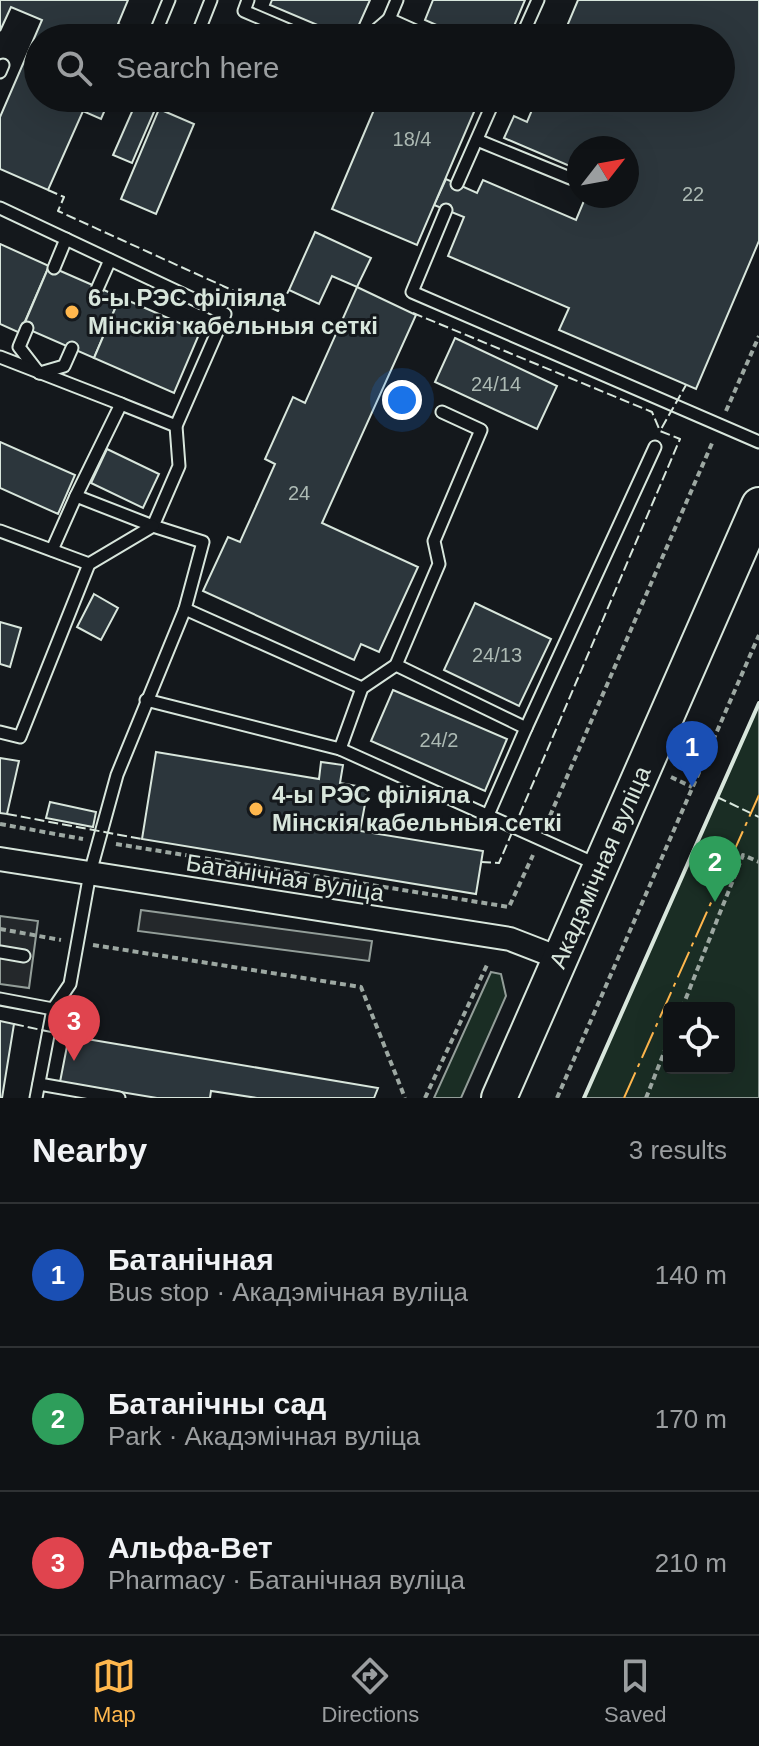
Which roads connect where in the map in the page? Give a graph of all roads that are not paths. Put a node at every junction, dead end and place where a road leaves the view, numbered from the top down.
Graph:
1 (169, 0) edge
2 (211, 0) edge
3 (248, 0) edge
4 (397, 0) edge
5 (538, 0) edge
6 (389, 19) junction
7 (159, 24) edge
8 (202, 24) edge
9 (274, 24) edge
10 (383, 24) edge
11 (400, 24) edge
12 (527, 24) edge
13 (489, 112) edge
14 (477, 140) junction
15 (567, 177) edge
16 (457, 184) dead end
17 (0, 208) edge
18 (446, 210) dead end
19 (66, 239) junction
20 (110, 260) junction
21 (54, 268) dead end
22 (98, 287) dead end
23 (27, 328) dead end
24 (72, 348) dead end
25 (0, 357) edge
26 (39, 373) junction
27 (121, 404) junction
28 (442, 412) dead end
29 (176, 426) junction
30 (759, 442) edge
31 (655, 447) dead end
32 (76, 496) junction
33 (759, 505) edge
34 (153, 526) junction
35 (0, 531) edge
36 (52, 550) junction
37 (89, 564) junction
38 (185, 609) junction
39 (396, 665) junction
40 (362, 688) junction
41 (146, 700) junction
42 (526, 728) junction
43 (0, 732) edge
44 (340, 749) junction
45 (488, 815) junction
46 (0, 859) edge
47 (600, 865) junction
48 (90, 873) junction
49 (0, 952) edge
50 (24, 956) dead end
51 (559, 958) junction
52 (0, 999) edge
53 (53, 1009) junction
54 (39, 1084) junction
55 (112, 1097) edge
56 (36, 1098) edge
57 (499, 1098) edge

1 - 7 lane
2 - 8 lane
3 - 9 lane
4 - 6 lane
5 - 12 lane
6 - 10 lane
6 - 11 lane
13 - 14 lane
14 - 15 lane
14 - 16 lane
17 - 19 lane
18 - 30 lane
19 - 20 lane
19 - 21 lane
20 - 22 lane
20 - 29 lane
23 - 26 lane
24 - 26 lane
25 - 26 lane
26 - 27 lane
27 - 29 lane
27 - 32 lane
28 - 39 lane
29 - 34 lane
31 - 42 lane
32 - 34 lane
32 - 36 lane
33 - 47 main road, Акадэмічная вуліца
34 - 37 lane
34 - 38 lane
35 - 36 lane
36 - 37 lane
37 - 43 lane
38 - 40 lane
38 - 41 lane
39 - 40 lane
39 - 42 lane
40 - 44 lane
41 - 44 lane
41 - 48 lane
42 - 45 lane
44 - 45 lane
45 - 47 lane
46 - 48 street, Батанічная вуліца
47 - 51 main road, Акадэмічная вуліца
48 - 51 street, Батанічная вуліца
48 - 53 lane
49 - 50 lane
51 - 57 main road, Акадэмічная вуліца
52 - 53 lane
53 - 54 lane
54 - 55 lane
54 - 56 lane

